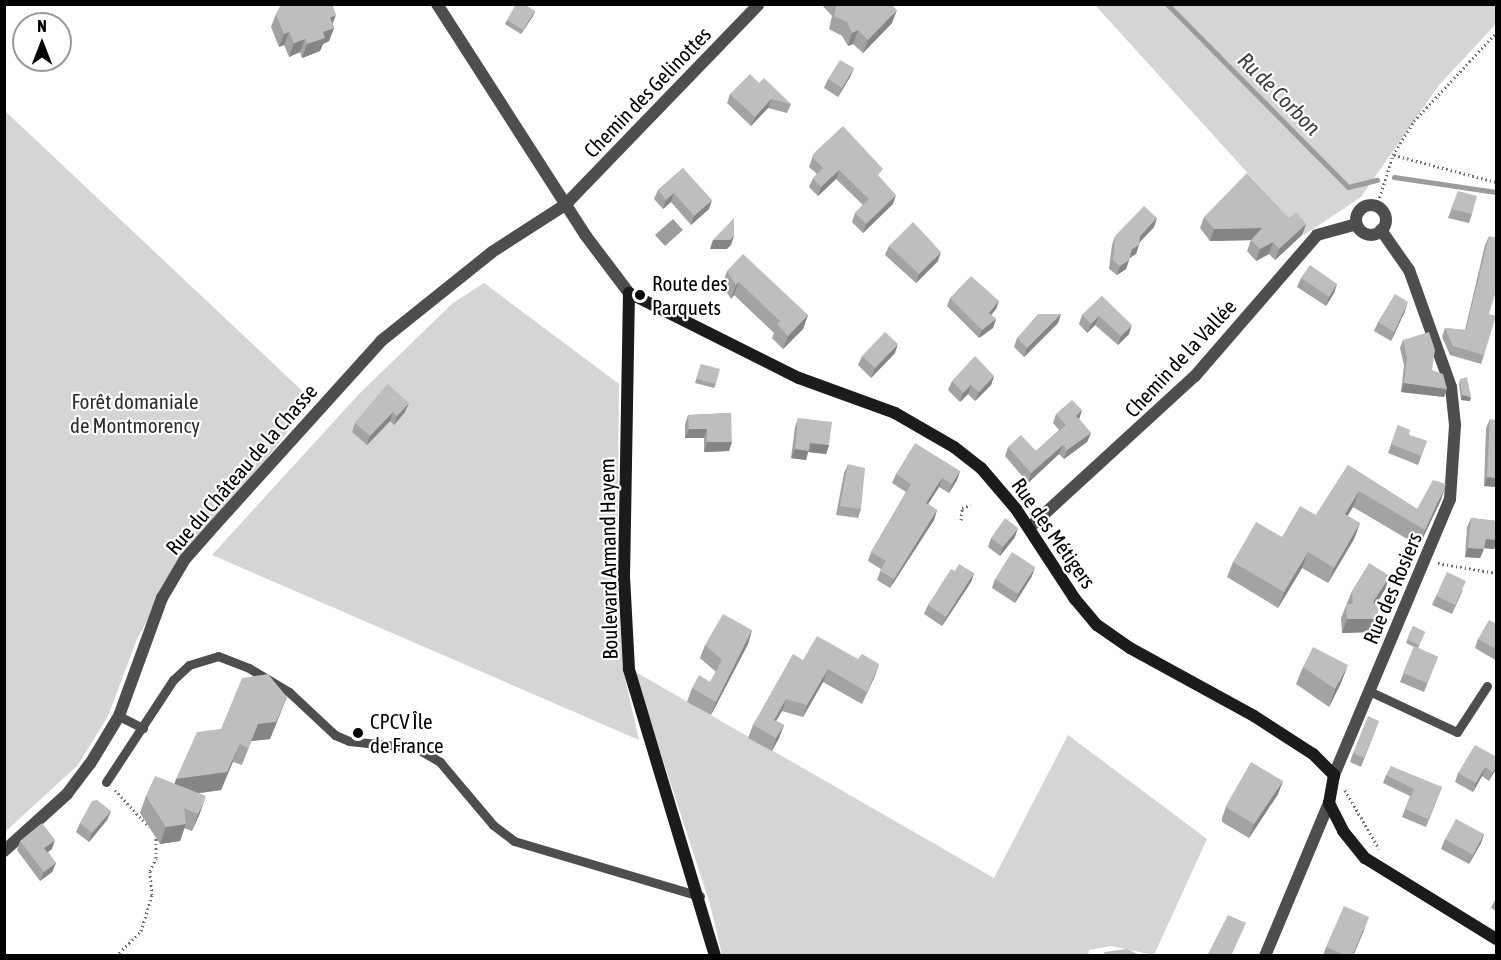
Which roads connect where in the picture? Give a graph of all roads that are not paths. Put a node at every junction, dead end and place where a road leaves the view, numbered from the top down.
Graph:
1 (438, 4) edge
2 (758, 5) edge
3 (566, 205) junction
4 (1357, 225) junction
5 (1381, 230) junction
6 (629, 293) junction
7 (1030, 527) junction
8 (1486, 686) dead end
9 (1369, 691) junction
10 (119, 716) junction
11 (143, 728) junction
12 (1334, 775) junction
13 (106, 782) road end
14 (1329, 803) junction
15 (4, 851) edge
16 (700, 896) junction
17 (1497, 939) edge
18 (715, 956) edge
19 (1264, 956) edge

1 - 3 street
2 - 3 street, Chemin des Gelinottes
3 - 6 street
3 - 10 street, Rue du Château de la Chasse
4 - 5 street
4 - 5 street
4 - 7 street, Chemin de la Vallée
5 - 9 street, Rue des Rosiers
6 - 7 main road, Rue des Métigers
6 - 16 main road, Boulevard Armand Hayem
7 - 12 main road, Rue des Métigers
8 - 9 lane
9 - 12 street, Rue des Rosiers
10 - 11 lane
10 - 15 street, Rue du Château de la Chasse
11 - 13 lane
11 - 16 lane
12 - 14 main road, Rue des Rosiers
14 - 17 main road
14 - 19 street, Rue des Rosiers
16 - 18 main road, Boulevard Armand Hayem

